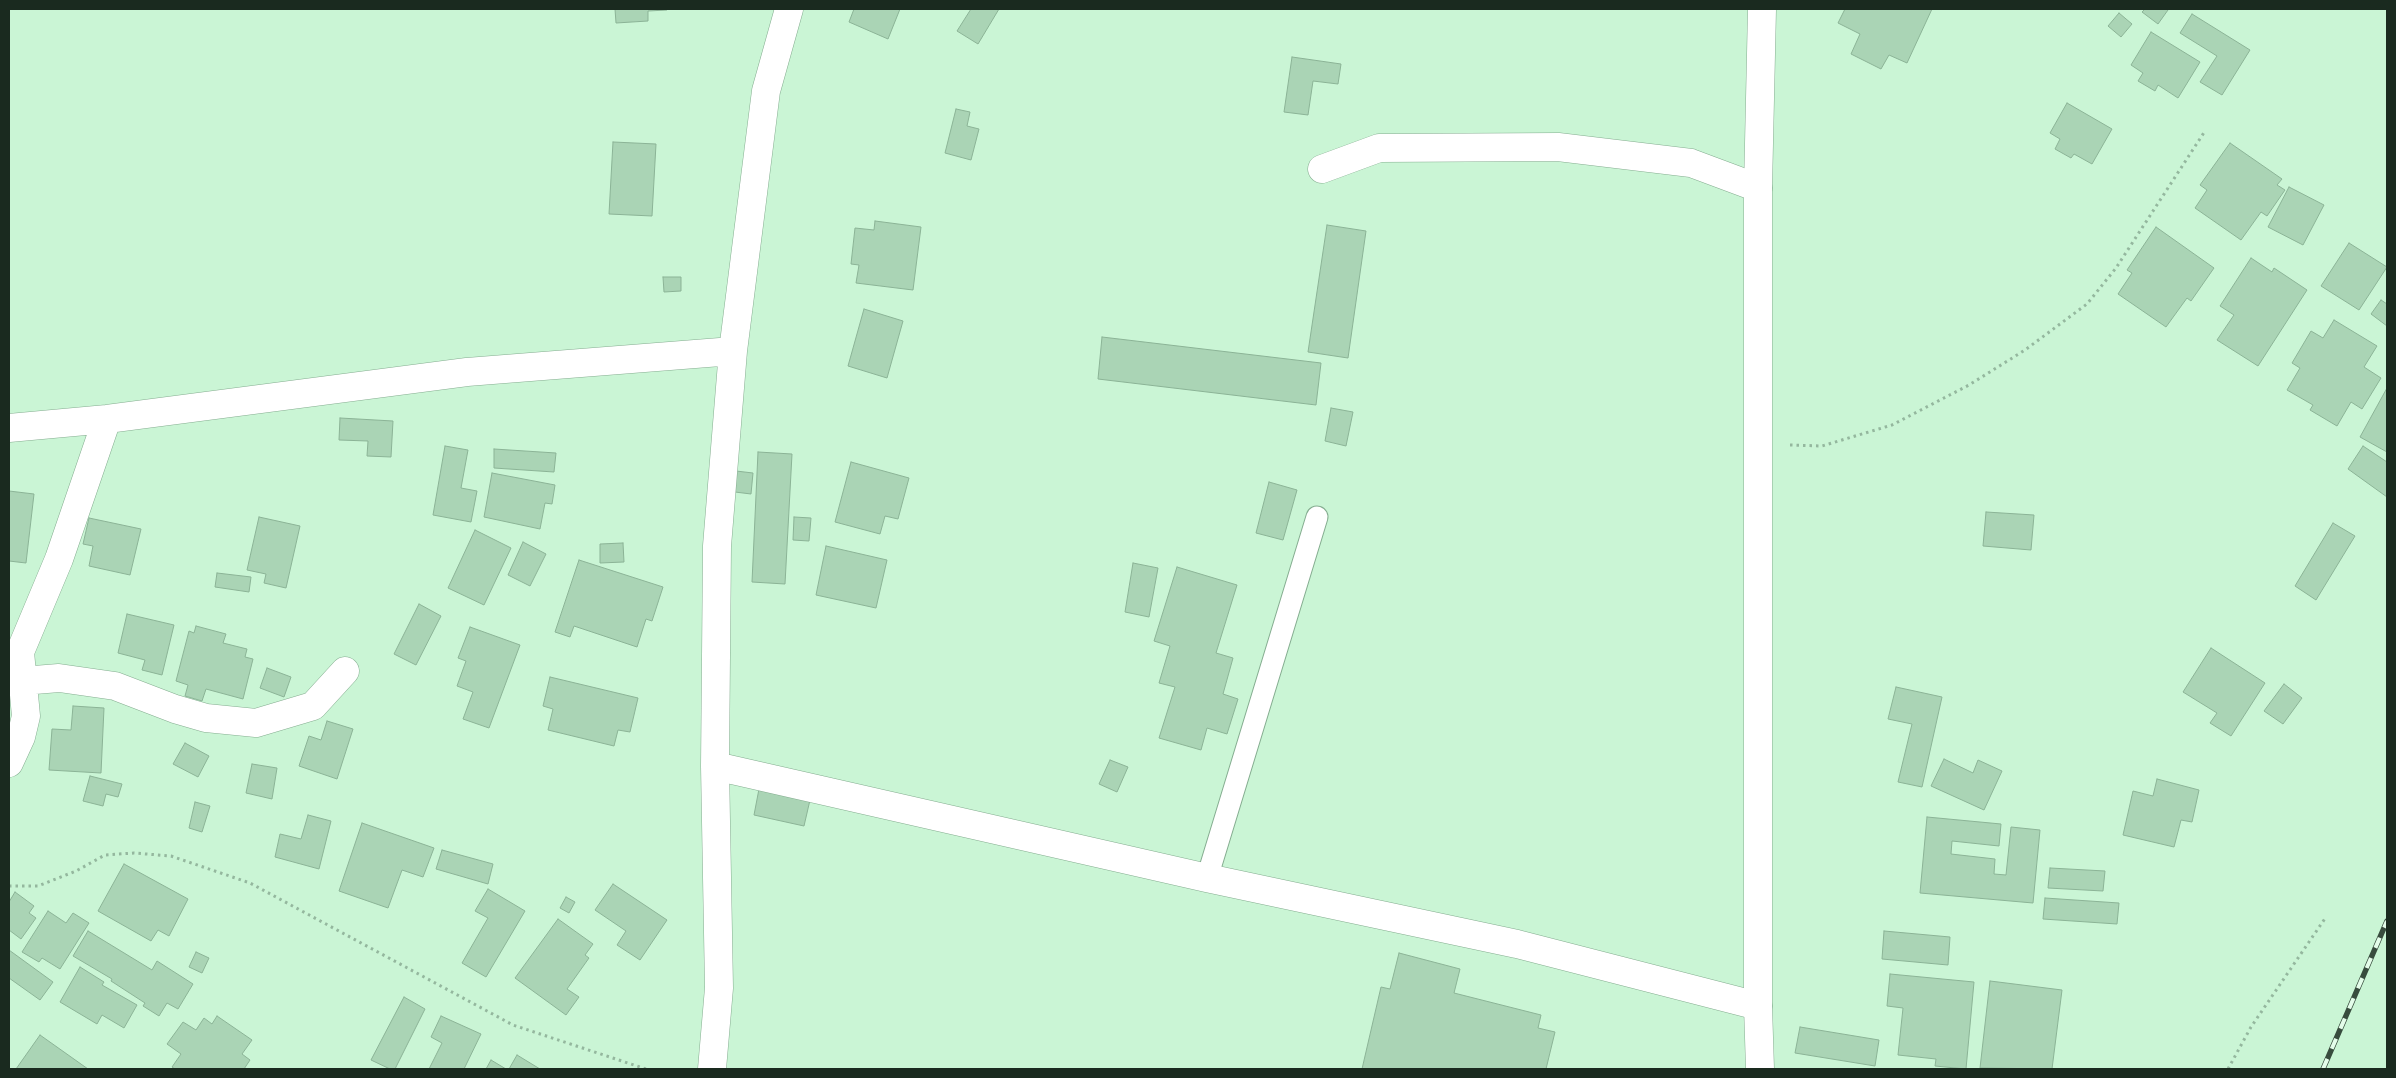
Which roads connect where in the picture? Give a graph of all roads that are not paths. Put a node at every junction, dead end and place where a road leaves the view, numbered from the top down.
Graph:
1 (789, 9) edge
2 (1762, 9) edge
3 (1322, 169) dead end
4 (1758, 188) junction
5 (733, 351) junction
6 (108, 418) junction
7 (9, 428) edge
8 (1317, 517) dead end
9 (345, 671) dead end
10 (22, 681) junction
11 (9, 763) edge
12 (715, 766) junction
13 (1208, 878) junction
14 (1758, 1006) junction
15 (712, 1069) edge
16 (1760, 1069) edge

1 - 5 street
2 - 4 street
3 - 4 street
4 - 14 street
5 - 6 street
5 - 12 street
6 - 7 street
6 - 10 street
8 - 13 lane
9 - 10 street
10 - 11 street
12 - 13 street
12 - 15 street
13 - 14 street
14 - 16 street

